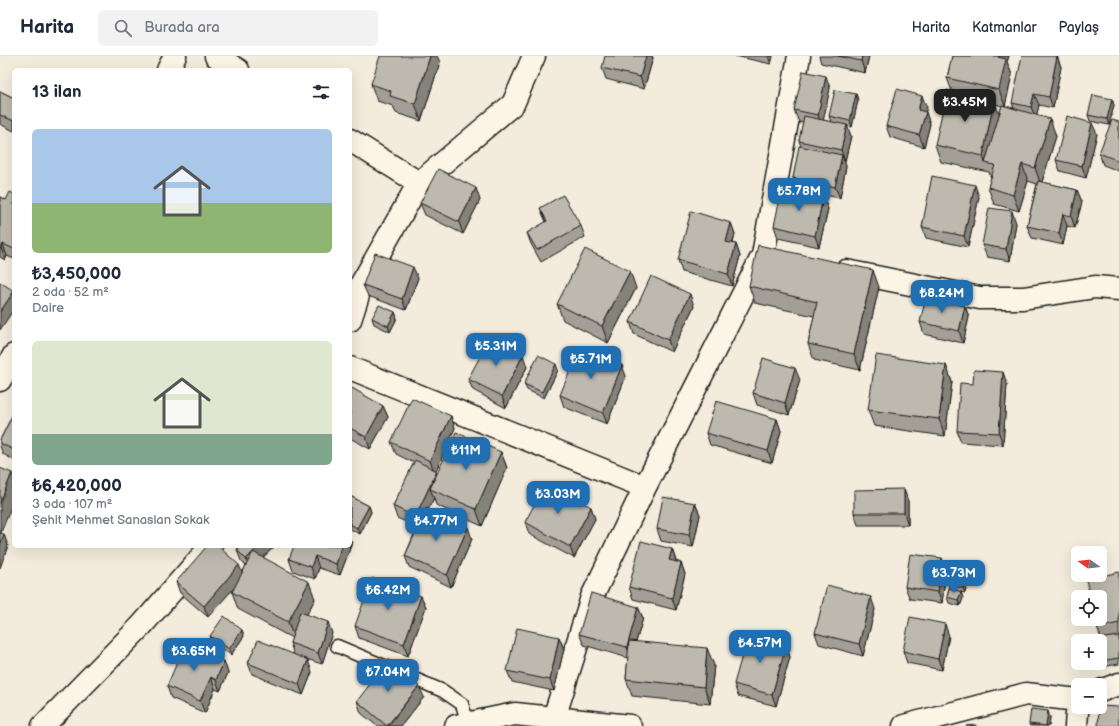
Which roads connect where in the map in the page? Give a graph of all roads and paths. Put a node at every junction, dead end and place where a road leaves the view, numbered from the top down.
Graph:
1 (175, 56) edge
2 (216, 56) edge
3 (534, 56) edge
4 (799, 56) edge
5 (169, 68) edge
6 (235, 68) edge
7 (352, 141) edge
8 (420, 184) junction
9 (763, 255) junction
10 (786, 259) edge
11 (825, 267) edge
12 (1119, 289) edge
13 (352, 314) edge
14 (12, 359) edge
15 (352, 369) edge
16 (0, 380) edge
17 (645, 487) junction
18 (209, 548) edge
19 (337, 646) dead end
20 (1119, 684) edge
21 (1107, 689) edge
22 (1071, 699) edge
23 (1077, 714) edge
24 (554, 718) junction
25 (462, 725) edge
26 (43, 726) edge
27 (630, 726) edge
28 (904, 726) edge
29 (1076, 726) edge

1 - 5 street
2 - 6 street
3 - 8 street
4 - 9 street
7 - 8 street
8 - 13 street
9 - 10 street
9 - 17 street
11 - 12 street
14 - 16 street
15 - 17 street
17 - 24 street
18 - 26 street
19 - 25 lane
20 - 21 street
22 - 28 street
23 - 29 street
24 - 25 street
24 - 27 street

